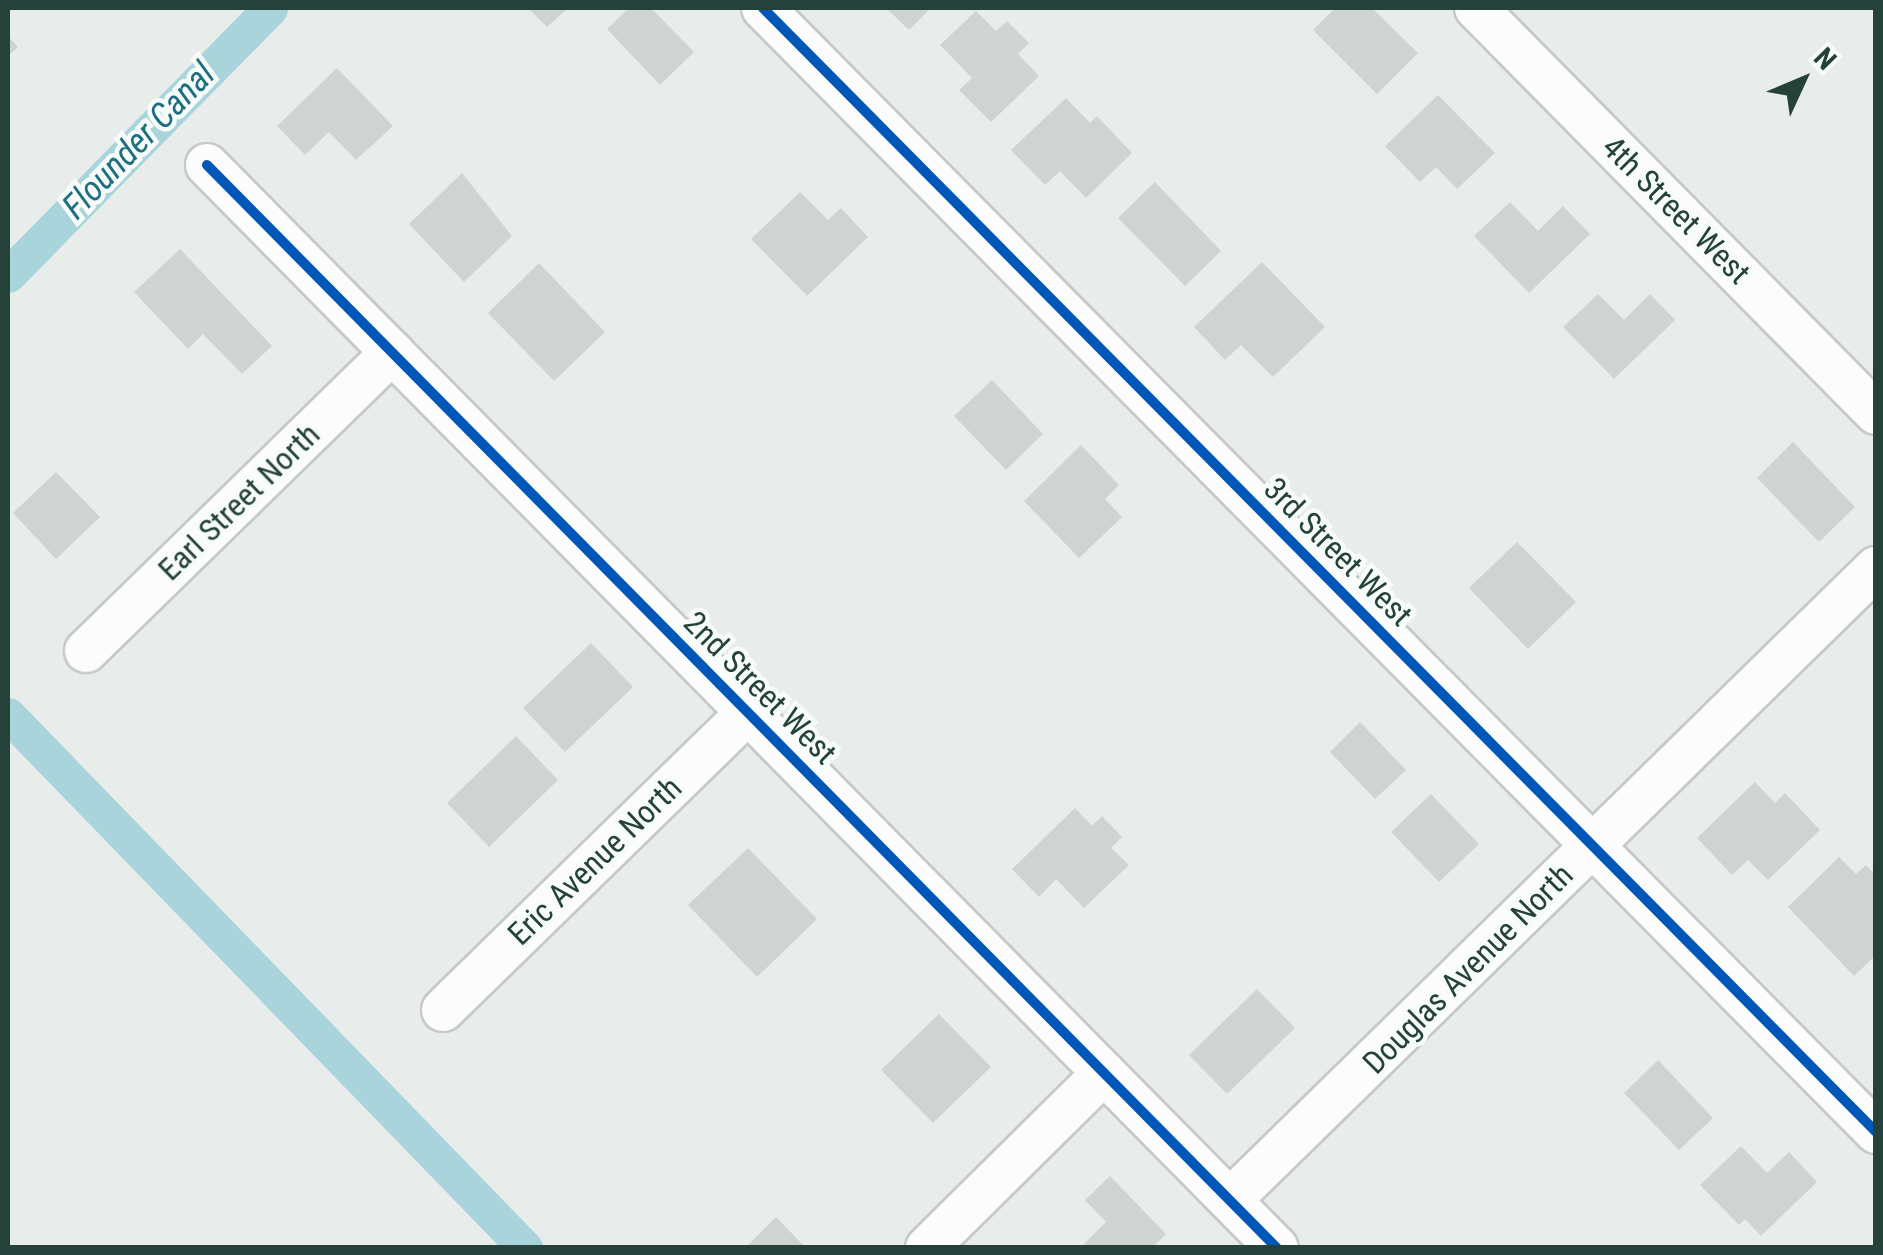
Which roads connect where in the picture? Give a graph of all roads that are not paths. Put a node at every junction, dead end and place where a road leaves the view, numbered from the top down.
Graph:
1 (763, 8) edge
2 (1476, 8) edge
3 (206, 165) dead end
4 (392, 352) junction
5 (1876, 413) edge
6 (1876, 568) edge
7 (86, 652) dead end
8 (748, 712) junction
9 (1592, 846) junction
10 (442, 1010) dead end
11 (1104, 1073) junction
12 (1876, 1132) edge
13 (1230, 1200) junction
14 (927, 1248) edge
15 (1277, 1248) edge

1 - 9 street, 3rd Street West
2 - 5 street, 4th Street West
3 - 4 street, 2nd Street West
4 - 7 street, Earl Street North
4 - 8 street, 2nd Street West
6 - 9 street, Douglas Avenue North
8 - 10 street, Eric Avenue North
8 - 11 street, 2nd Street West
9 - 12 street, 3rd Street West
9 - 13 street, Douglas Avenue North
11 - 13 street, 2nd Street West
11 - 14 street
13 - 15 street, 2nd Street West

